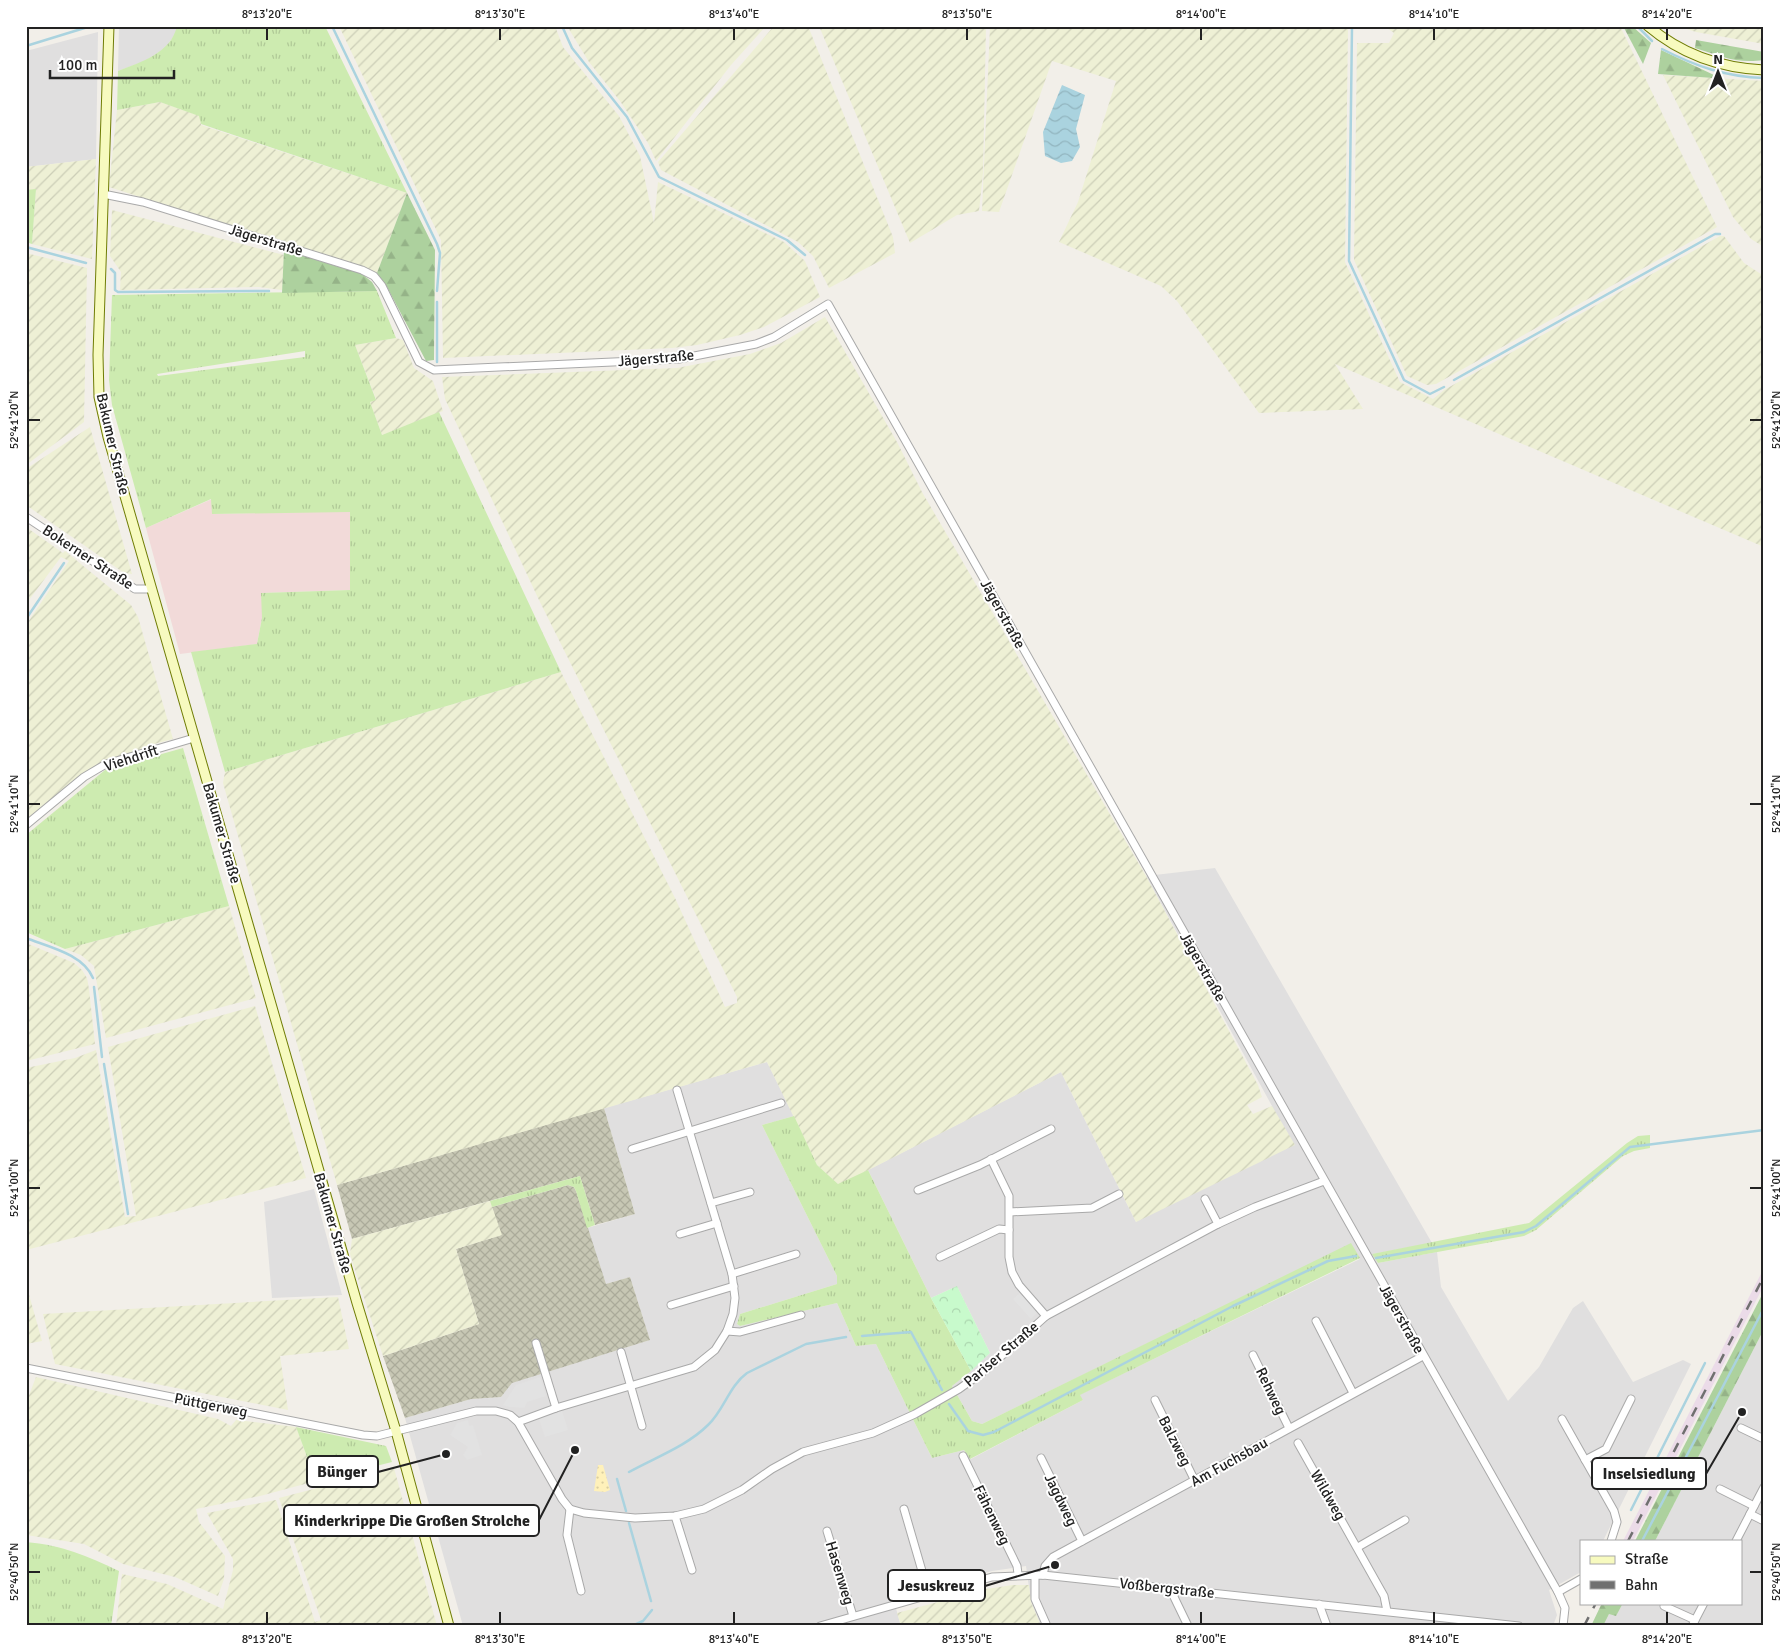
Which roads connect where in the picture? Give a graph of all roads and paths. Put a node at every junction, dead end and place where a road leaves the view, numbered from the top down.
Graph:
1 (1648, 26) edge
2 (109, 29) edge
3 (1764, 70) edge
4 (103, 194) junction
5 (26, 517) edge
6 (151, 589) junction
7 (194, 738) junction
8 (26, 825) edge
9 (677, 1090) dead end
10 (781, 1103) dead end
11 (1051, 1129) dead end
12 (689, 1133) junction
13 (632, 1149) dead end
14 (991, 1159) junction
15 (1324, 1181) junction
16 (918, 1190) dead end
17 (750, 1192) dead end
18 (1119, 1194) dead end
19 (1204, 1199) dead end
20 (711, 1203) junction
21 (1010, 1212) junction
22 (717, 1223) junction
23 (1218, 1224) junction
24 (1009, 1230) junction
25 (680, 1234) dead end
26 (796, 1254) dead end
27 (940, 1257) dead end
28 (732, 1274) junction
29 (734, 1286) junction
30 (671, 1305) dead end
31 (801, 1315) dead end
32 (1046, 1316) junction
33 (1316, 1321) dead end
34 (727, 1331) junction
35 (536, 1343) dead end
36 (621, 1352) dead end
37 (1253, 1355) dead end
38 (1423, 1356) junction
39 (26, 1368) edge
40 (631, 1387) junction
41 (1353, 1393) junction
42 (1631, 1399) dead end
43 (1155, 1400) dead end
44 (556, 1408) junction
45 (1562, 1419) dead end
46 (518, 1422) junction
47 (642, 1426) dead end
48 (1289, 1428) junction
49 (1741, 1428) dead end
50 (396, 1431) junction
51 (1764, 1439) edge
52 (1298, 1443) dead end
53 (963, 1456) dead end
54 (1041, 1458) dead end
55 (1585, 1460) junction
56 (1195, 1481) junction
57 (1764, 1487) edge
58 (1720, 1489) dead end
59 (1754, 1506) junction
60 (570, 1509) junction
61 (904, 1509) dead end
62 (1750, 1514) junction
63 (674, 1516) junction
64 (1405, 1520) dead end
65 (1764, 1521) edge
66 (827, 1530) dead end
67 (1611, 1540) edge
68 (1737, 1540) edge
69 (1082, 1541) junction
70 (1358, 1547) junction
71 (692, 1570) dead end
72 (1018, 1574) junction
73 (1035, 1575) junction
74 (1043, 1575) junction
75 (1580, 1580) edge
76 (1175, 1589) junction
77 (581, 1591) dead end
78 (1558, 1592) junction
79 (929, 1595) junction
80 (1319, 1604) junction
81 (1704, 1604) edge
82 (1664, 1606) dead end
83 (1387, 1611) junction
84 (853, 1616) junction
85 (1694, 1623) edge
86 (449, 1626) edge
87 (820, 1626) edge
88 (1047, 1626) edge
89 (1188, 1626) edge
90 (1327, 1626) edge
91 (1519, 1626) edge
92 (1562, 1626) edge

1 - 3 main road
2 - 4 main road, Bakumer Straße
4 - 6 main road, Bakumer Straße
4 - 15 street, Jägerstraße
5 - 6 street, Bokerner Straße
6 - 7 main road, Bakumer Straße
7 - 8 street, Viehdrift
7 - 50 main road, Bakumer Straße
9 - 12 street
10 - 12 street
11 - 14 street
12 - 13 street
12 - 20 street
14 - 16 street
14 - 21 street
15 - 23 street, Pariser Straße
15 - 38 street, Jägerstraße
17 - 20 street
18 - 21 street
19 - 23 street
20 - 22 street
21 - 24 street
22 - 25 street
22 - 28 street
23 - 32 street, Pariser Straße
24 - 27 street
24 - 32 street
26 - 28 street
28 - 29 street
29 - 30 street
29 - 34 street
31 - 34 street
32 - 63 street, Pariser Straße
33 - 41 street
34 - 40 street
35 - 44 street
36 - 40 street
37 - 48 street, Rehweg
38 - 41 street, Am Fuchsbau
38 - 78 street, Jägerstraße
39 - 50 street, Püttgerweg
40 - 44 street
40 - 47 street
41 - 48 street, Am Fuchsbau
42 - 55 street
43 - 56 street, Balzweg
44 - 46 street
45 - 55 street
46 - 50 street
46 - 60 street
48 - 56 street, Am Fuchsbau
49 - 51 street
50 - 86 main road, Bakumer Straße
52 - 70 street, Wildweg
53 - 72 street, Fähenweg
54 - 69 street, Jagdweg
55 - 67 street
56 - 69 street, Am Fuchsbau
57 - 59 street
58 - 59 street
59 - 62 street
60 - 63 street, Pariser Straße
60 - 77 street
61 - 79 street
62 - 65 street
62 - 68 street
63 - 71 street
64 - 70 street
66 - 84 street, Hasenweg
69 - 74 street, Am Fuchsbau
70 - 83 street, Wildweg
72 - 73 street, Voßbergstraße
72 - 79 street, Voßbergstraße
73 - 74 street, Voßbergstraße
73 - 88 street
74 - 76 street, Voßbergstraße
75 - 78 street
76 - 80 street, Voßbergstraße
76 - 89 street
78 - 92 street, Jägerstraße
79 - 84 street, Voßbergstraße
80 - 83 street, Voßbergstraße
80 - 90 street
81 - 85 street
82 - 85 street
83 - 91 street, Voßbergstraße
84 - 87 street, Voßbergstraße

